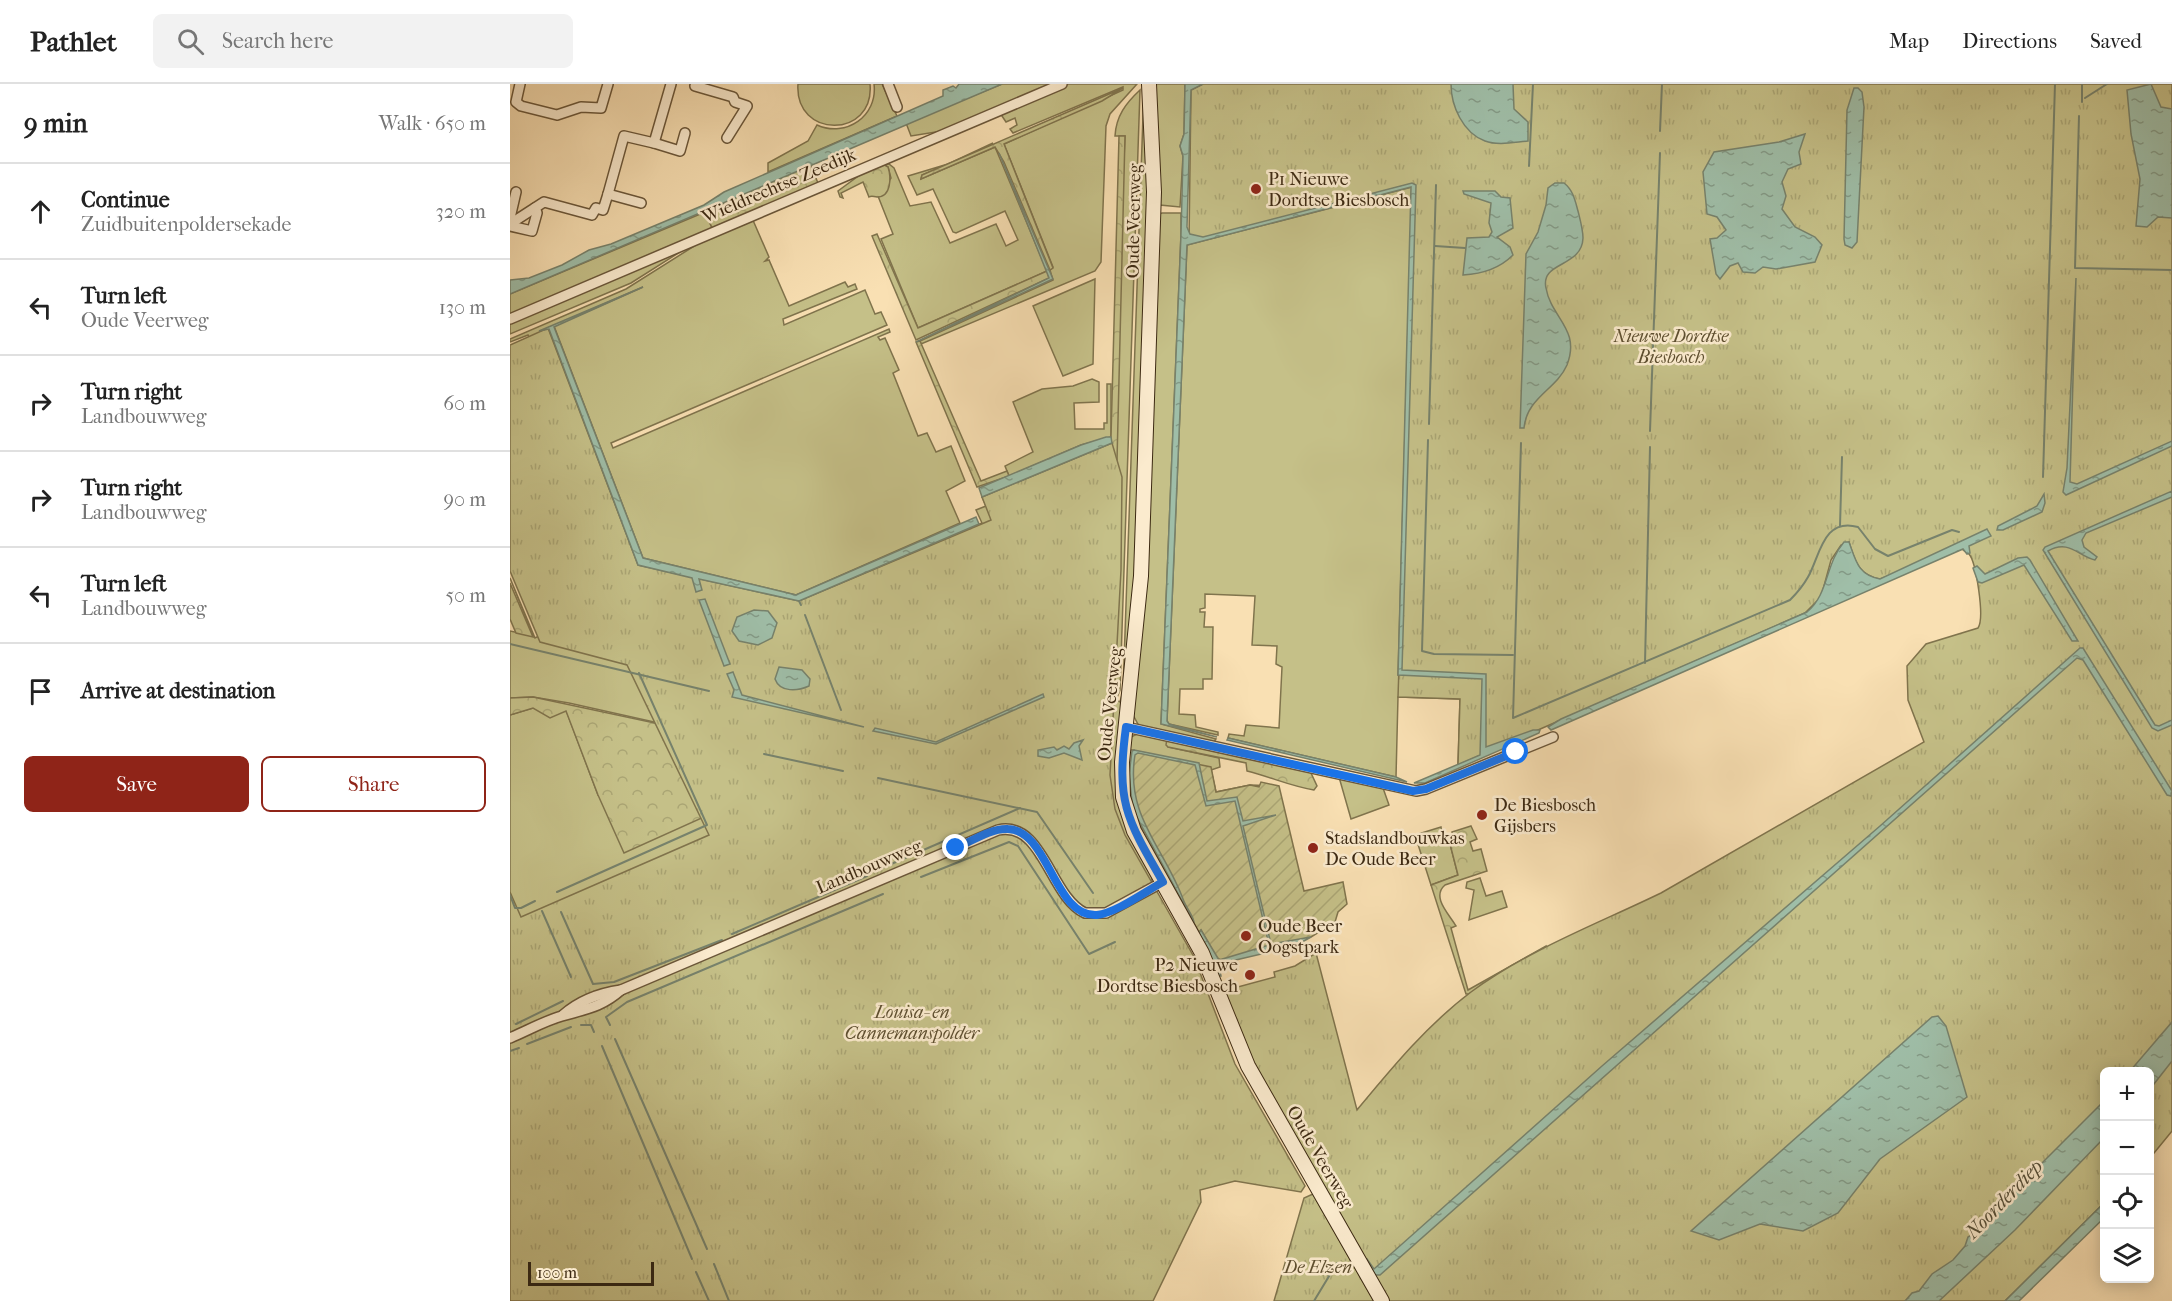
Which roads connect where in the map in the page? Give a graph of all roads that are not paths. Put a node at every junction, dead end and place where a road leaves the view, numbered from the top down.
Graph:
1 (520, 84) edge
2 (608, 84) edge
3 (671, 84) edge
4 (888, 84) edge
5 (1062, 84) edge
6 (1149, 84) edge
7 (694, 85) edge
8 (513, 105) edge
9 (897, 106) dead end
10 (685, 133) dead end
11 (727, 138) dead end
12 (654, 143) junction
13 (516, 192) dead end
14 (608, 194) junction
15 (641, 203) dead end
16 (535, 208) junction
17 (510, 218) edge
18 (510, 225) edge
19 (510, 319) edge
20 (1126, 727) junction
21 (1553, 737) dead end
22 (1163, 882) junction
23 (510, 1038) edge
24 (1382, 1301) edge

1 - 8 street
2 - 8 street
3 - 12 street
4 - 9 street
5 - 19 street, Wieldrechtse Zeedijk
6 - 20 street, Oude Veerweg
7 - 11 street
10 - 12 street
12 - 14 street
13 - 17 street
14 - 15 street
14 - 16 street
16 - 18 street
16 - 18 street
20 - 21 street
20 - 22 street, Oude Veerweg
22 - 23 street, Landbouwweg
22 - 24 street, Oude Veerweg

